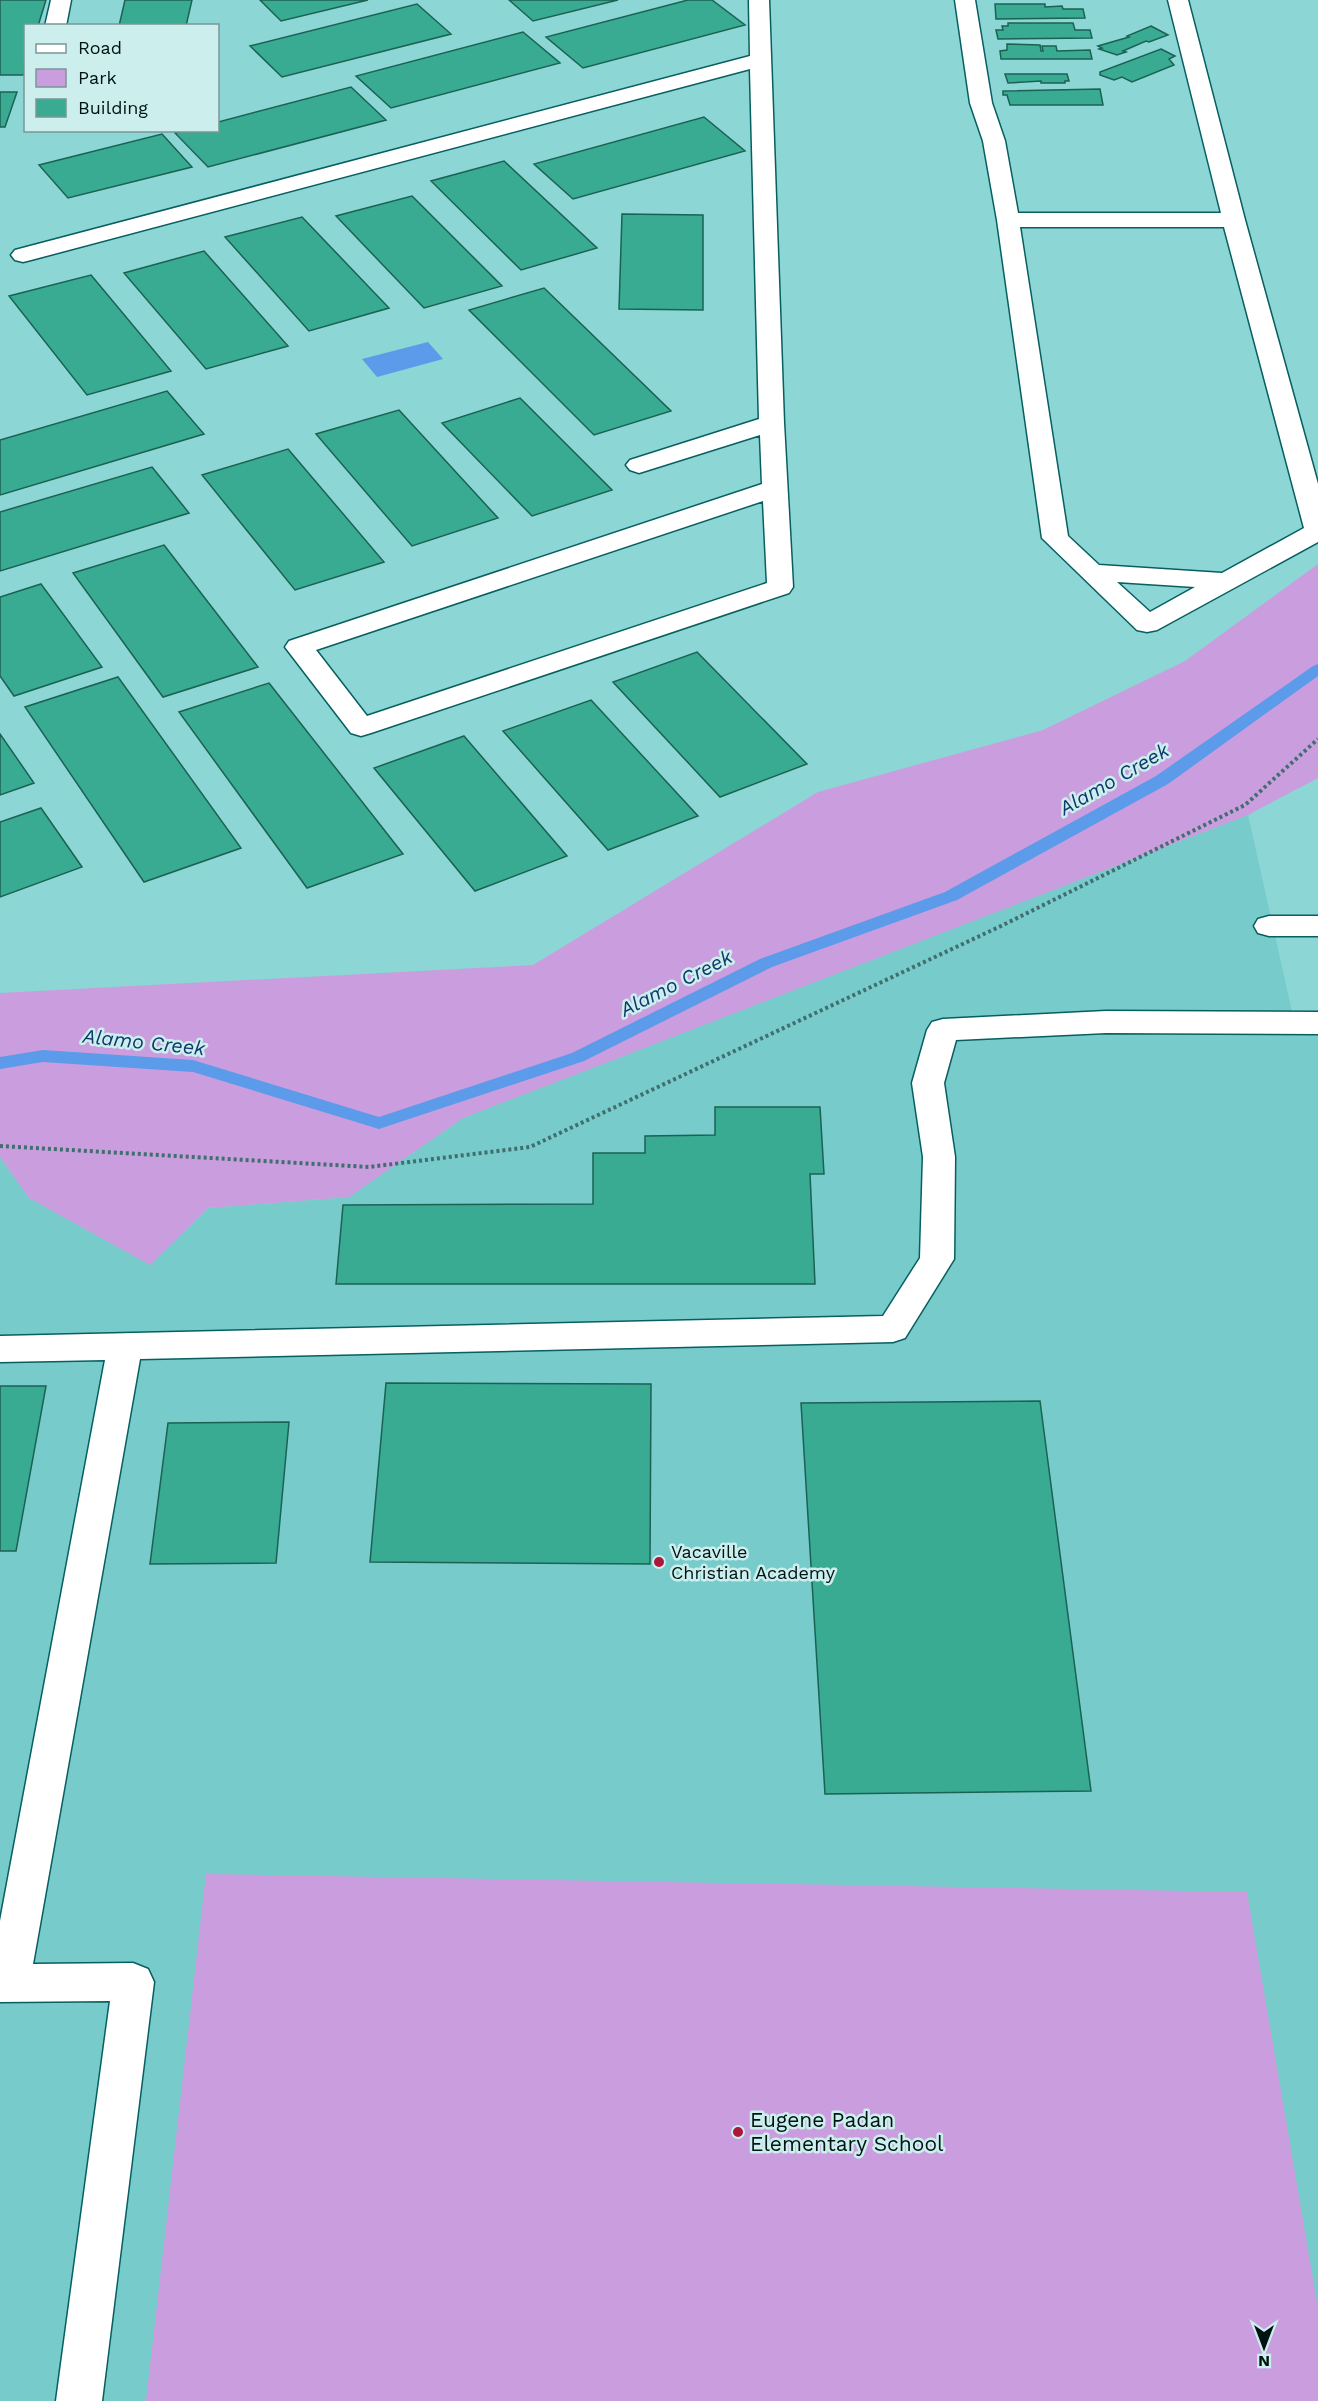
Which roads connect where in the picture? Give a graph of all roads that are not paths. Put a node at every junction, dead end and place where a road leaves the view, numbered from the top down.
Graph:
1 (61, 0) edge
2 (759, 0) edge
3 (965, 0) edge
4 (1178, 0) edge
5 (55, 24) edge
6 (762, 59) junction
7 (1008, 220) junction
8 (1234, 220) junction
9 (24, 255) dead end
10 (772, 423) junction
11 (639, 465) dead end
12 (774, 489) junction
13 (1091, 572) junction
14 (1226, 581) junction
15 (1269, 926) dead end
16 (1318, 926) edge
17 (1318, 1023) edge
18 (125, 1346) junction
19 (0, 1349) edge
20 (4, 1983) edge
21 (79, 2401) edge

1 - 5 lane
2 - 6 lane
3 - 7 lane
4 - 8 lane
6 - 9 lane
6 - 10 lane
7 - 8 lane
7 - 13 lane
8 - 14 lane
10 - 11 lane
10 - 12 lane
12 - 12 lane
13 - 14 lane
13 - 14 lane
15 - 16 lane
17 - 18 lane
18 - 19 lane
18 - 20 lane
20 - 21 lane

